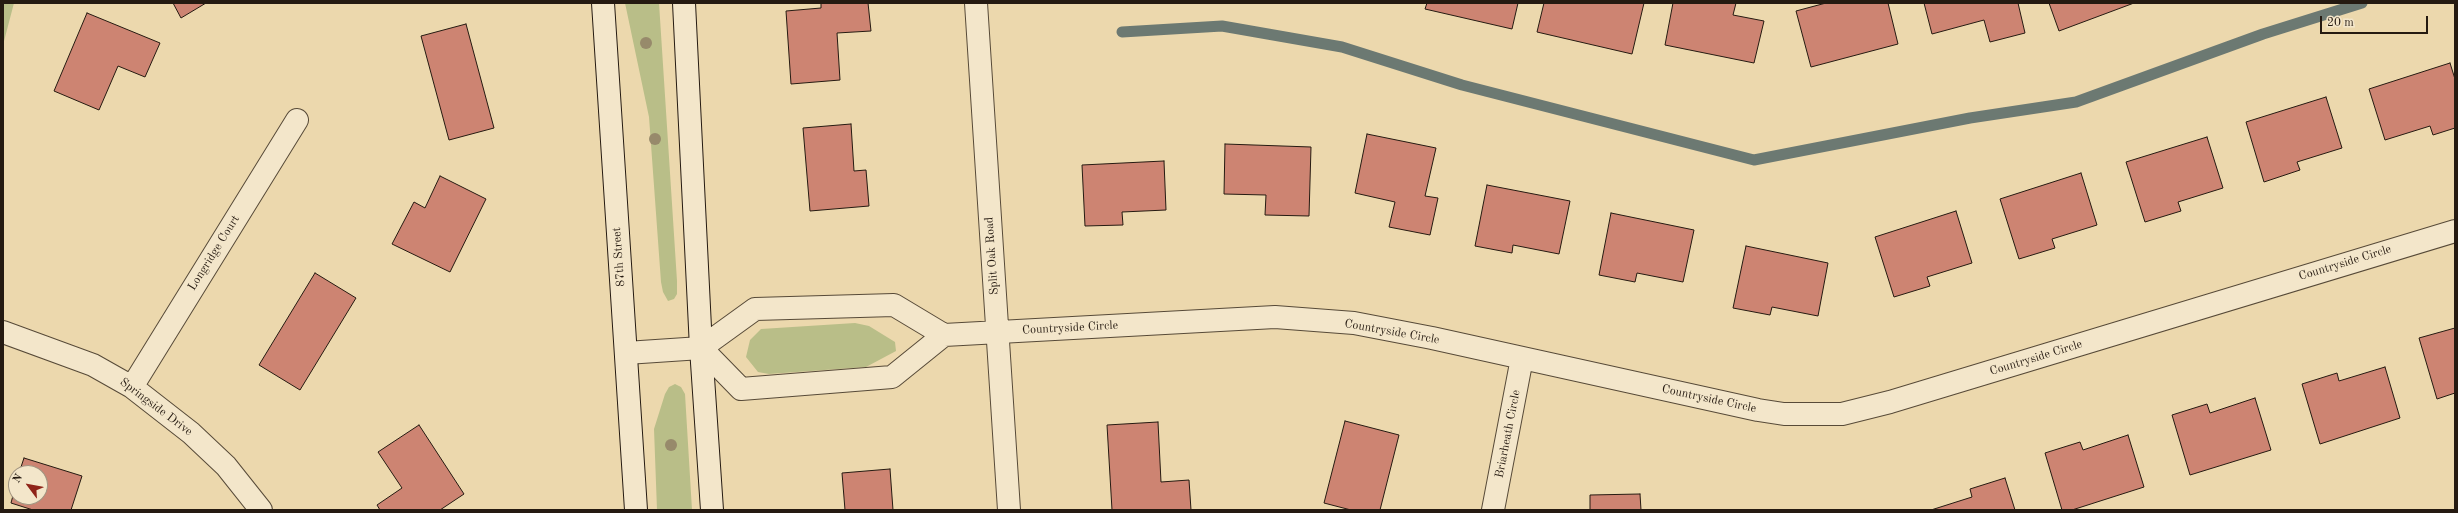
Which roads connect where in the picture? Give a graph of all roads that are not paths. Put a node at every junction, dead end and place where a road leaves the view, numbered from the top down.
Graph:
1 (602, 3) edge
2 (684, 3) edge
3 (976, 3) edge
4 (297, 120) dead end
5 (2455, 231) edge
6 (3, 332) edge
7 (997, 332) junction
8 (944, 335) junction
9 (701, 348) junction
10 (626, 353) junction
11 (1522, 358) junction
12 (132, 387) junction
13 (261, 510) edge
14 (636, 510) edge
15 (712, 510) edge
16 (1009, 510) edge
17 (1493, 510) edge

1 - 10 street, 87th Street
2 - 9 street
3 - 7 street, Split Oak Road
4 - 12 street, Longridge Court
5 - 11 street, Countryside Circle
6 - 12 street, Springside Drive
7 - 8 street, Countryside Circle
7 - 11 street, Countryside Circle
7 - 16 street, Split Oak Road
8 - 9 street
8 - 9 street
9 - 10 street
9 - 15 street
10 - 14 street, 87th Street
11 - 17 street, Briarheath Circle
12 - 13 street, Springside Drive

